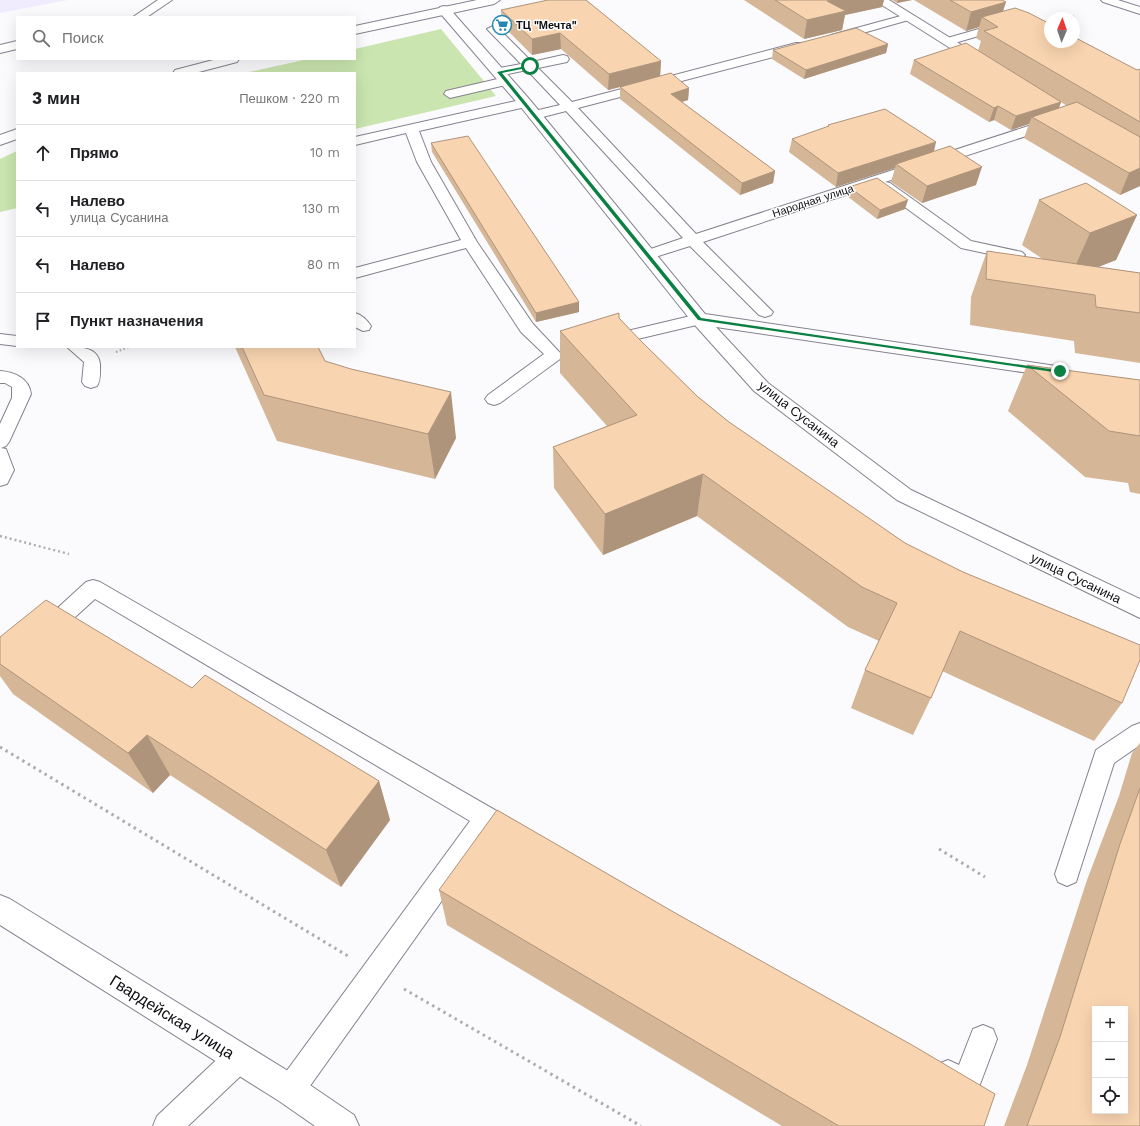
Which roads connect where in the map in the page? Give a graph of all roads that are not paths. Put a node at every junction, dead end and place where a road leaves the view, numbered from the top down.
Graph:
1 (166, 0) edge
2 (494, 0) edge
3 (880, 0) edge
4 (1106, 0) edge
5 (444, 10) junction
6 (1140, 11) edge
7 (141, 16) edge
8 (908, 17) junction
9 (493, 29) dead end
10 (356, 30) edge
11 (1044, 36) edge
12 (823, 40) edge
13 (948, 41) junction
14 (808, 44) edge
15 (16, 45) edge
16 (0, 49) edge
17 (563, 59) dead end
18 (228, 60) edge
19 (530, 66) junction
20 (993, 69) edge
21 (184, 72) edge
22 (502, 76) junction
23 (450, 94) dead end
24 (569, 106) junction
25 (530, 109) junction
26 (1064, 119) edge
27 (411, 128) junction
28 (16, 134) edge
29 (0, 141) edge
30 (356, 141) edge
31 (877, 180) junction
32 (693, 240) junction
33 (470, 242) junction
34 (647, 255) junction
35 (1017, 255) edge
36 (356, 273) edge
37 (765, 312) dead end
38 (700, 319) junction
39 (0, 339) edge
40 (16, 341) edge
41 (592, 345) edge
42 (76, 348) edge
43 (1074, 373) edge
44 (0, 377) edge
45 (91, 382) dead end
46 (494, 399) dead end
47 (0, 442) edge
48 (0, 454) edge
49 (0, 479) edge
50 (1140, 609) edge
51 (29, 646) edge
52 (1140, 733) edge
53 (486, 818) junction
54 (534, 845) edge
55 (1067, 874) dead end
56 (0, 909) edge
57 (983, 1039) dead end
58 (239, 1058) junction
59 (932, 1065) edge
60 (290, 1090) junction
61 (167, 1126) edge
62 (344, 1126) edge

1 - 7 lane
2 - 5 street
3 - 8 street
4 - 6 lane
5 - 10 street
5 - 22 street, улица Сусанина
8 - 12 lane
8 - 13 street
9 - 19 lane
11 - 13 lane
13 - 20 street
14 - 24 lane
15 - 16 lane
17 - 19 lane
18 - 21 street
19 - 22 lane
19 - 24 lane
22 - 23 lane
22 - 25 street, улица Сусанина
24 - 25 lane
24 - 32 lane
25 - 27 lane
25 - 34 street, улица Сусанина
26 - 31 lane, Народная улица
27 - 30 lane
27 - 33 lane
28 - 29 street
31 - 32 lane, Народная улица
31 - 35 lane
32 - 34 lane, Народная улица
32 - 37 lane
33 - 36 lane
33 - 46 lane
34 - 38 street, улица Сусанина
38 - 41 lane
38 - 43 street
38 - 50 street, улица Сусанина
39 - 40 lane
42 - 45 lane
44 - 47 lane
48 - 49 lane
51 - 53 lane
52 - 55 lane
53 - 54 lane
53 - 60 lane
56 - 58 street, Гвардейская улица
57 - 59 lane
58 - 60 street, Гвардейская улица
58 - 61 lane
60 - 62 street, Гвардейская улица

